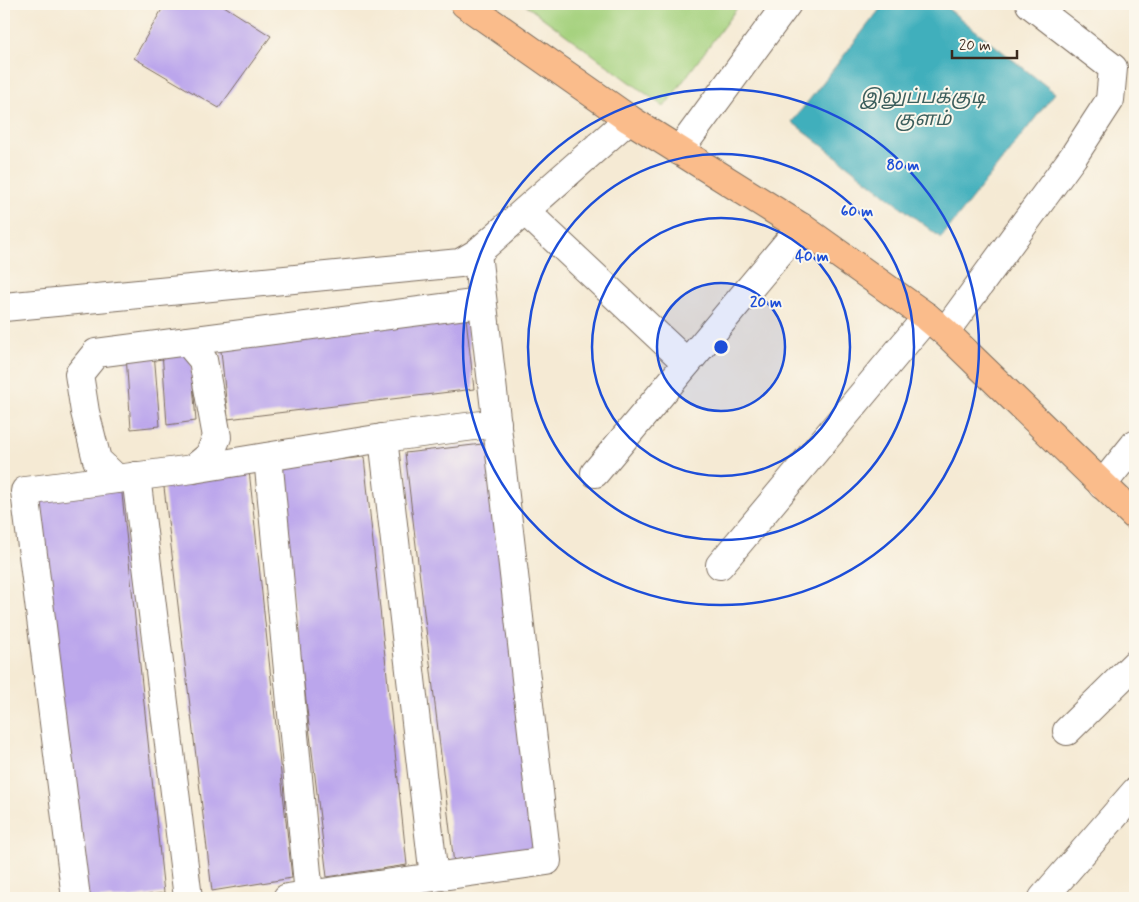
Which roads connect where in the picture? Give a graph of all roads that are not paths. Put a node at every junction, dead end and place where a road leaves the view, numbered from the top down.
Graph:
1 (464, 4) edge
2 (786, 4) edge
3 (1030, 4) edge
4 (629, 119) junction
5 (679, 150) junction
6 (524, 211) junction
7 (801, 227) junction
8 (477, 252) junction
9 (482, 303) junction
10 (4, 308) edge
11 (936, 325) junction
12 (187, 341) junction
13 (687, 363) junction
14 (497, 423) junction
15 (383, 438) junction
16 (1135, 444) edge
17 (268, 457) junction
18 (193, 470) junction
19 (595, 473) dead end
20 (127, 477) junction
21 (1102, 485) junction
22 (1135, 516) edge
23 (720, 565) dead end
24 (1135, 664) edge
25 (1067, 731) dead end
26 (1135, 792) edge
27 (434, 877) junction
28 (298, 897) edge
29 (76, 898) edge
30 (188, 898) edge
31 (1043, 898) edge

1 - 4 main road
2 - 5 street
3 - 11 street
4 - 5 main road
4 - 6 street
5 - 7 main road
6 - 8 street
6 - 13 street
7 - 11 main road
7 - 13 street
8 - 9 street
8 - 10 street
9 - 12 street
9 - 14 street
11 - 21 main road
11 - 23 street
12 - 18 street
12 - 20 street
13 - 19 street
14 - 15 street
14 - 27 street
15 - 17 street
15 - 27 street
16 - 21 street
17 - 18 street
17 - 28 street
18 - 20 street
20 - 29 street
20 - 30 street
21 - 22 main road
24 - 25 street
26 - 31 street
27 - 28 street

